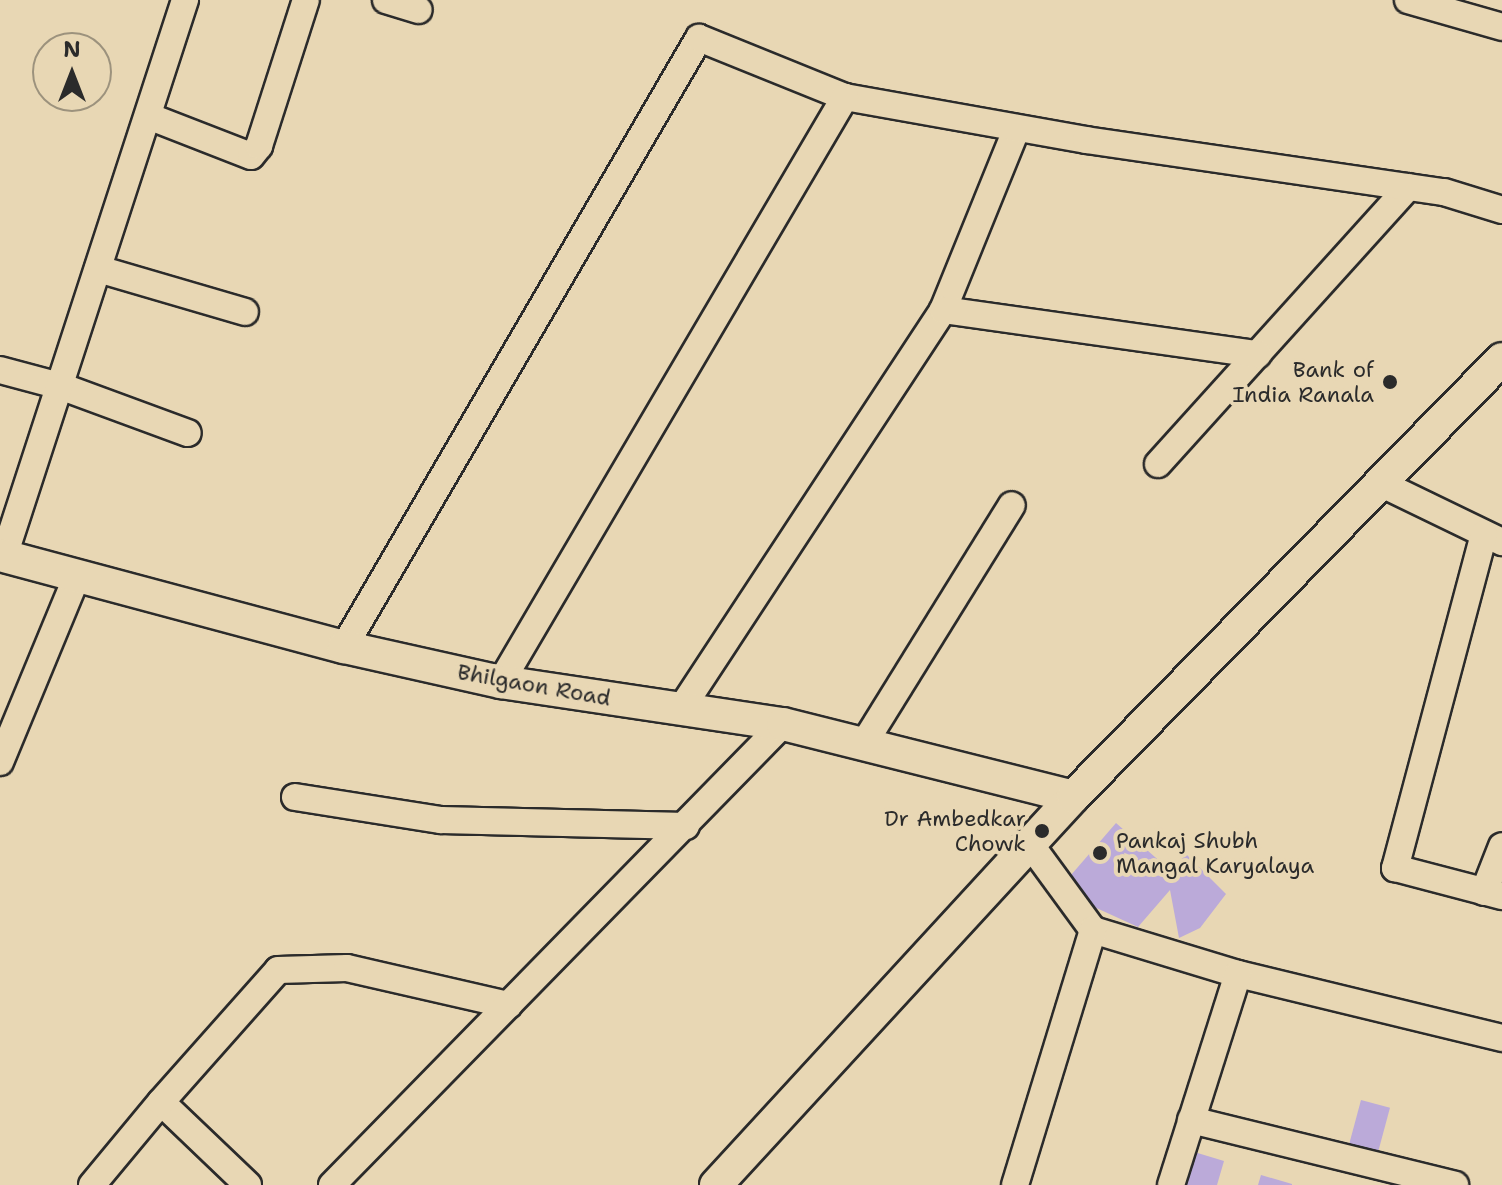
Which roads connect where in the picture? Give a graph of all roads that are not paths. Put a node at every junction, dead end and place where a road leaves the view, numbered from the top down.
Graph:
1 (306, 0) edge
2 (386, 0) edge
3 (1408, 0) edge
4 (177, 2) edge
5 (418, 10) dead end
6 (1502, 27) edge
7 (845, 97) junction
8 (148, 116) junction
9 (1017, 128) junction
10 (1408, 187) junction
11 (1502, 210) edge
12 (98, 269) junction
13 (943, 310) junction
14 (245, 312) dead end
15 (1258, 354) junction
16 (1502, 359) edge
17 (0, 370) edge
18 (60, 386) junction
19 (188, 433) dead end
20 (1158, 464) dead end
21 (1380, 483) junction
22 (1012, 505) dead end
23 (1493, 538) edge
24 (2, 555) edge
25 (77, 576) junction
26 (344, 647) junction
27 (501, 682) junction
28 (681, 709) junction
29 (783, 724) junction
30 (863, 745) junction
31 (0, 762) edge
32 (295, 797) dead end
33 (1073, 797) junction
34 (686, 826) junction
35 (1030, 844) junction
36 (1502, 846) edge
37 (1493, 894) edge
38 (1093, 930) junction
39 (1238, 974) junction
40 (509, 1005) junction
41 (1502, 1038) edge
42 (161, 1102) junction
43 (1191, 1120) junction
44 (92, 1185) edge
45 (248, 1185) edge
46 (332, 1185) edge
47 (716, 1185) edge
48 (1015, 1185) edge
49 (1171, 1185) edge
50 (1455, 1185) edge

1 - 8 street
2 - 5 street
3 - 6 street
4 - 8 street
7 - 9 street
7 - 26 street
7 - 27 street
8 - 12 street
9 - 10 street
9 - 13 street
10 - 11 street
10 - 15 street
12 - 14 street
12 - 18 street
13 - 15 street
13 - 28 street
15 - 20 street
16 - 21 street
17 - 18 street
18 - 19 street
18 - 24 street
21 - 23 street
21 - 33 street
22 - 30 street
23 - 37 street
24 - 25 street, Bhilgaon Road
25 - 26 street, Bhilgaon Road
25 - 31 street
26 - 27 street, Bhilgaon Road
27 - 28 street, Bhilgaon Road
28 - 29 street, Bhilgaon Road
29 - 30 street, Bhilgaon Road
29 - 34 street
30 - 33 street, Bhilgaon Road
32 - 34 street
33 - 35 street
34 - 40 street
35 - 38 street
35 - 47 street
36 - 37 street
38 - 39 street
38 - 48 street
39 - 41 street
39 - 43 street
40 - 42 street
40 - 46 street
42 - 44 street
42 - 45 street
43 - 49 street
43 - 50 street

